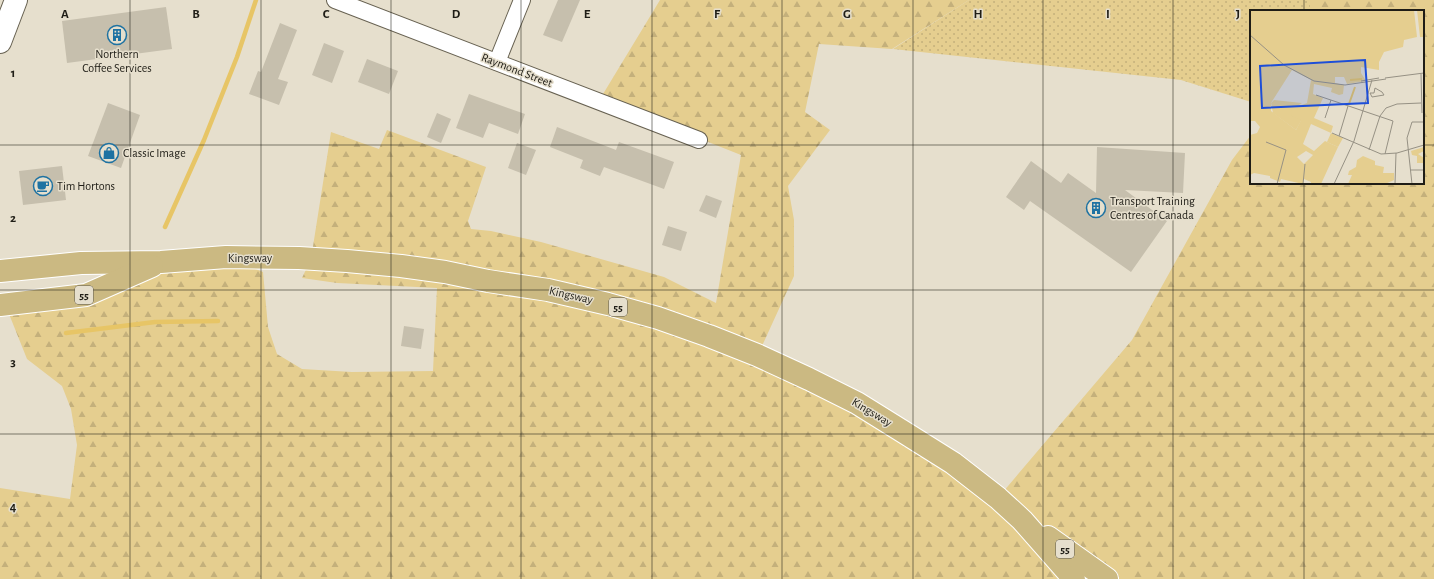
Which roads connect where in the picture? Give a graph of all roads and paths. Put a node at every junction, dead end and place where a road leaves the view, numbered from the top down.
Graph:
1 (16, 0) edge
2 (335, 0) edge
3 (522, 0) edge
4 (0, 42) edge
5 (497, 62) junction
6 (699, 140) dead end
7 (161, 262) junction
8 (0, 271) edge
9 (0, 305) edge
10 (1022, 520) junction
11 (1074, 579) edge
12 (1107, 579) edge

1 - 4 street
2 - 5 street, Raymond Street
3 - 5 street
5 - 6 street, Raymond Street
7 - 8 main road, Kingsway / 55
7 - 9 main road, Kingsway / 55
7 - 10 main road, Kingsway / 55
10 - 11 main road, Kingsway / 55
10 - 12 main road, Kingsway / 55

